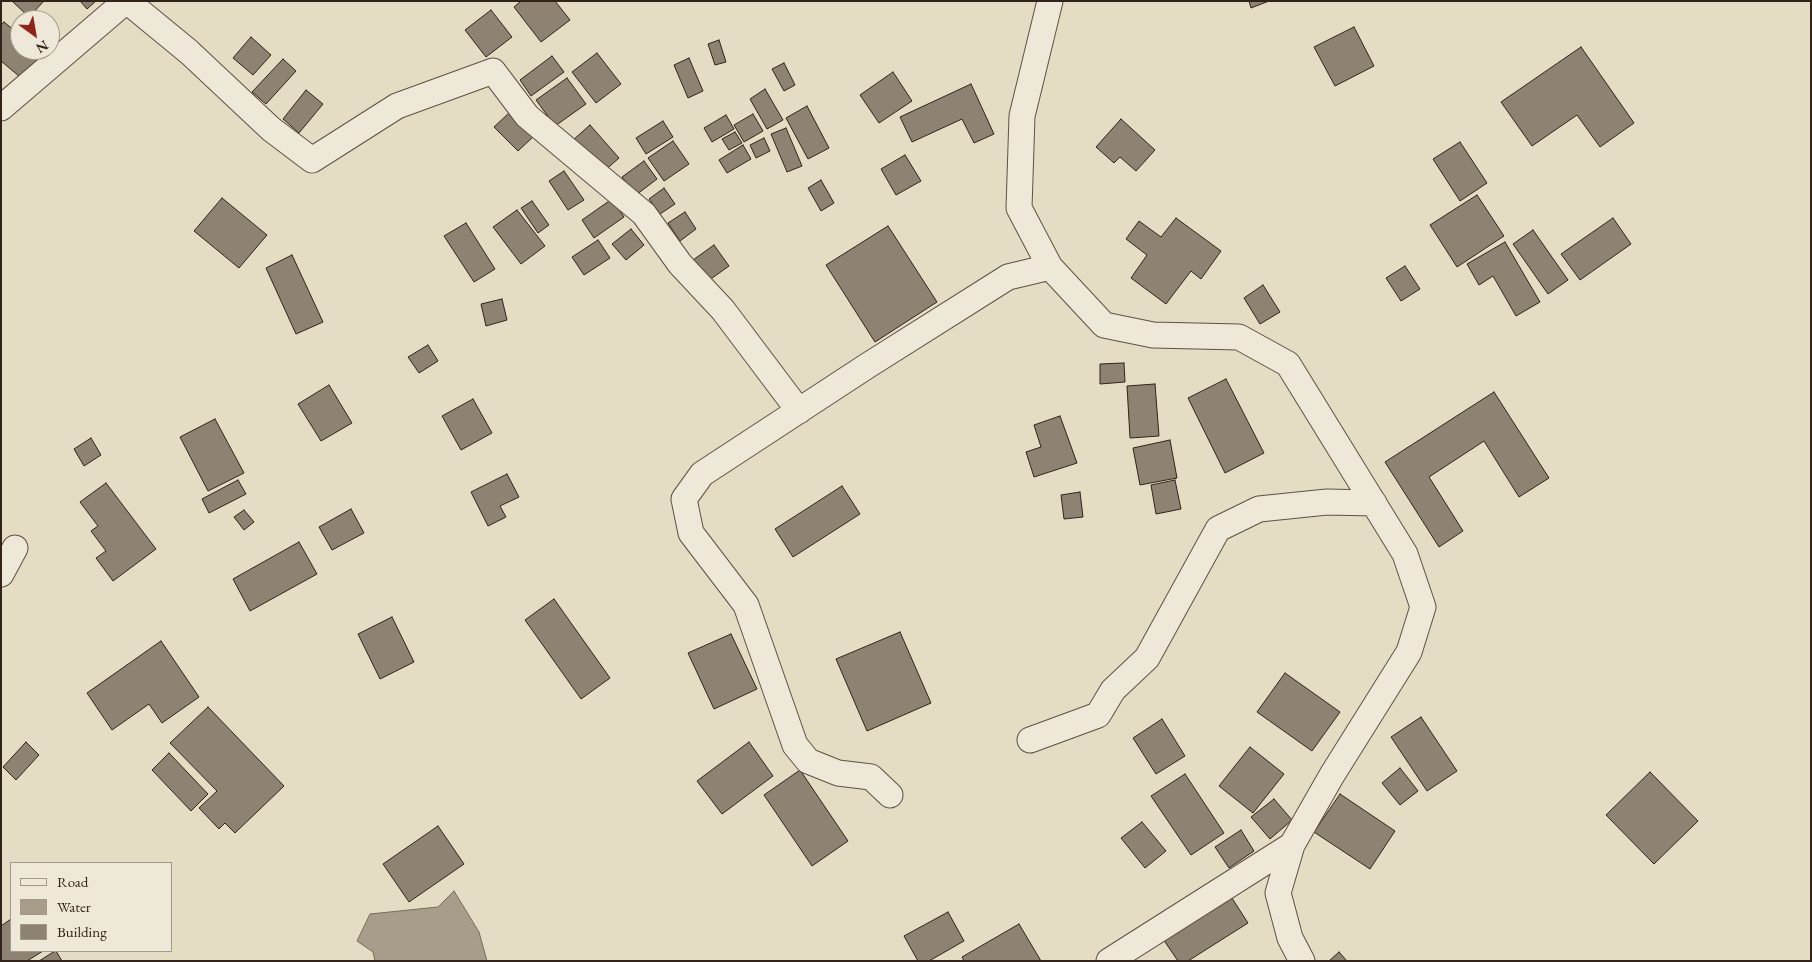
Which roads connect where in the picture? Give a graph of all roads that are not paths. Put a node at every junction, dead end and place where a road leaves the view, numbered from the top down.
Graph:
1 (126, 1) edge
2 (1050, 1) edge
3 (1, 108) edge
4 (1050, 267) junction
5 (799, 410) junction
6 (1374, 503) junction
7 (16, 548) dead end
8 (1, 574) edge
9 (1030, 740) dead end
10 (890, 795) dead end
11 (1292, 846) junction
12 (1109, 961) edge
13 (1302, 961) edge

1 - 3 street
1 - 5 street
2 - 4 street
4 - 5 street
4 - 6 street
5 - 10 street
6 - 9 street
6 - 11 street
7 - 8 street
11 - 12 street
11 - 13 street

